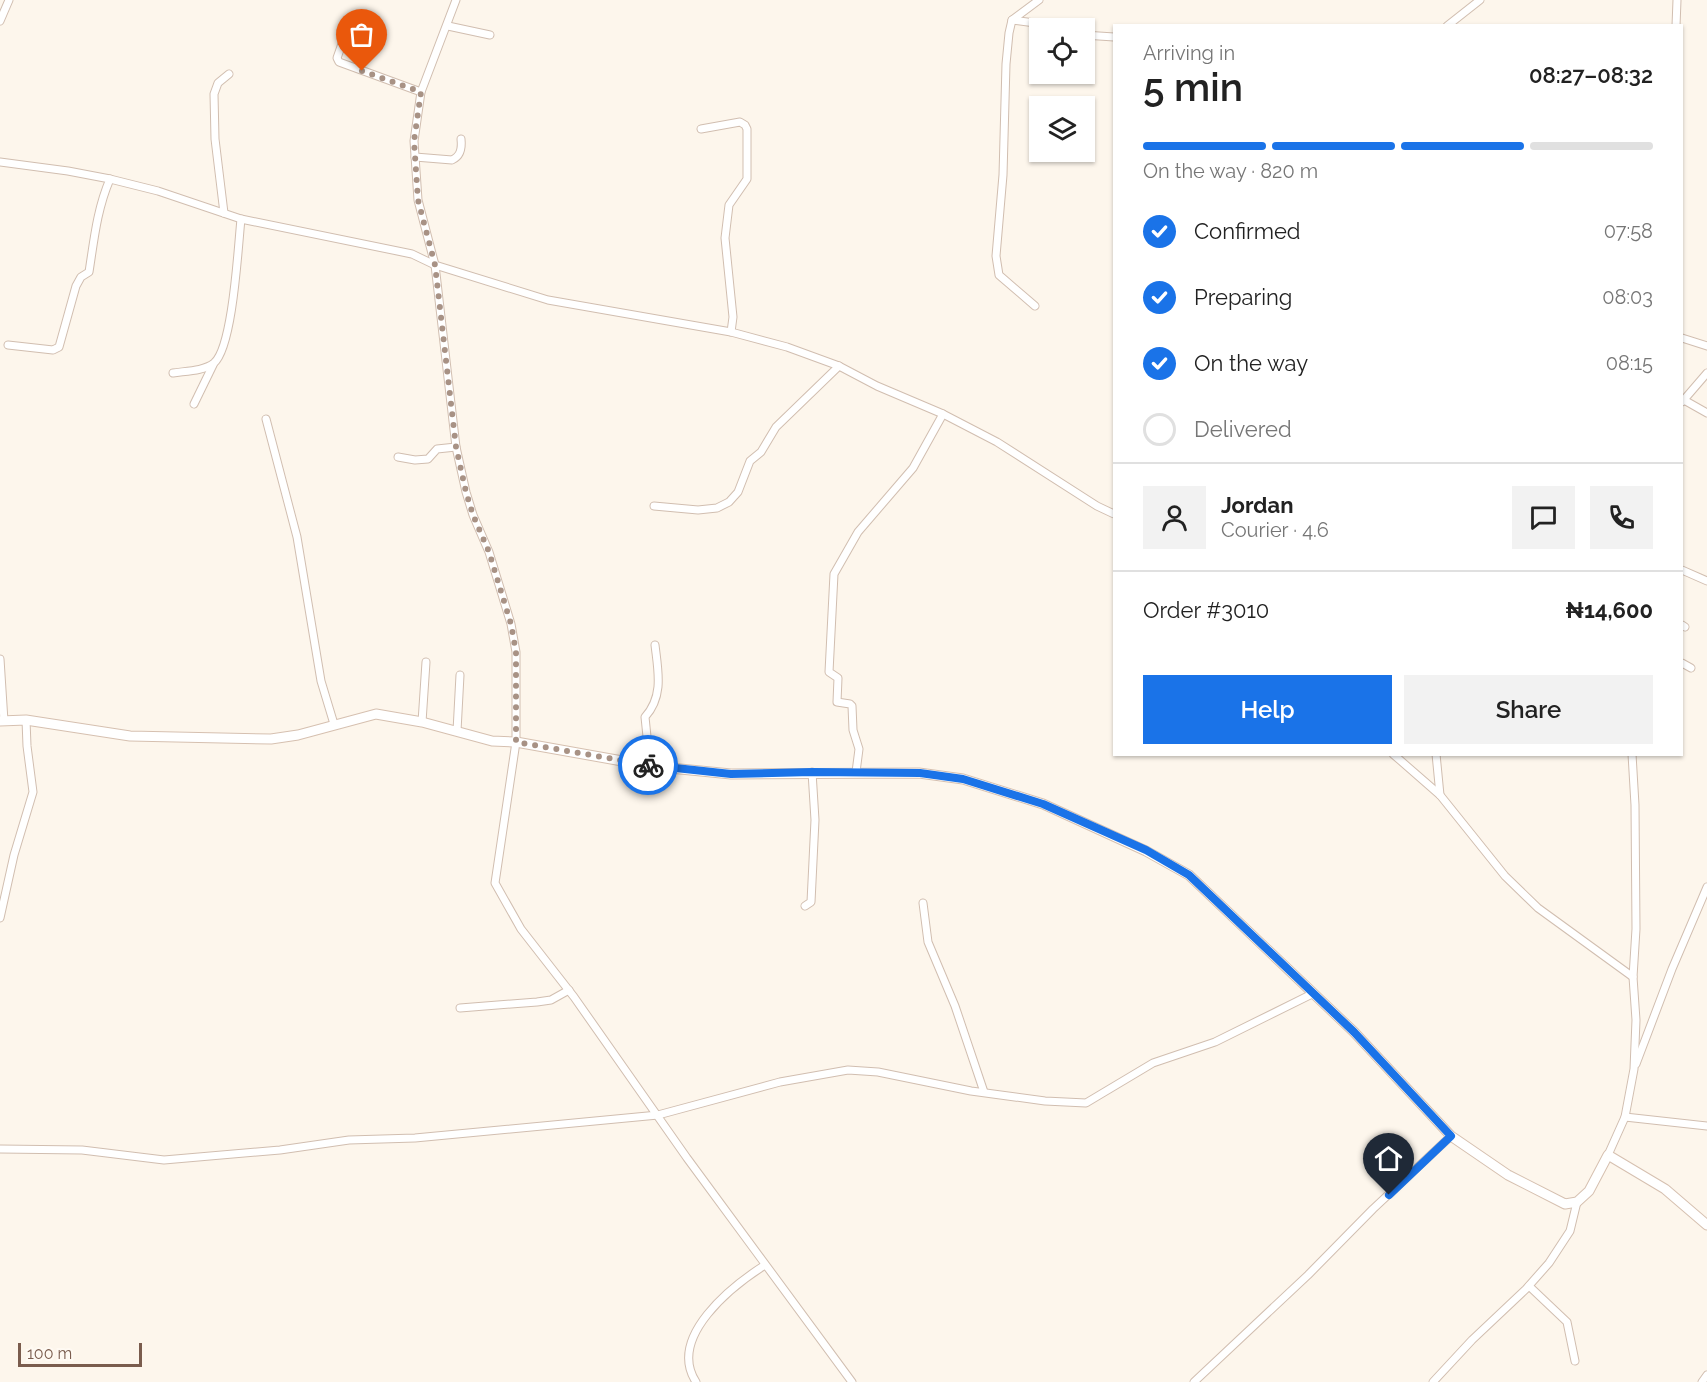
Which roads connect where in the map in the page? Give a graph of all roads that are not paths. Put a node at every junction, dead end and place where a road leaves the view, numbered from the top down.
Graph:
1 (9, 0) edge
2 (456, 0) edge
3 (1039, 0) edge
4 (1480, 0) edge
5 (1677, 0) edge
6 (1012, 20) junction
7 (0, 21) edge
8 (1029, 22) edge
9 (1450, 24) edge
10 (1676, 24) edge
11 (448, 26) junction
12 (490, 35) dead end
13 (1095, 35) edge
14 (1113, 36) edge
15 (344, 38) dead end
16 (229, 74) dead end
17 (421, 92) junction
18 (701, 129) dead end
19 (461, 140) dead end
20 (415, 157) junction
21 (0, 162) edge
22 (110, 179) junction
23 (224, 213) junction
24 (241, 219) junction
25 (435, 265) junction
26 (1035, 306) dead end
27 (732, 332) junction
28 (1683, 338) edge
29 (8, 345) dead end
30 (1707, 346) edge
31 (215, 363) junction
32 (838, 366) junction
33 (173, 373) dead end
34 (1707, 373) edge
35 (1683, 400) edge
36 (1683, 402) edge
37 (194, 404) dead end
38 (943, 414) junction
39 (1707, 414) edge
40 (266, 419) dead end
41 (456, 447) junction
42 (398, 457) dead end
43 (654, 506) dead end
44 (1113, 514) edge
45 (1683, 570) edge
46 (1707, 581) edge
47 (655, 645) dead end
48 (0, 659) edge
49 (426, 662) dead end
50 (1683, 664) edge
51 (1691, 668) dead end
52 (460, 675) dead end
53 (26, 720) junction
54 (2, 721) edge
55 (422, 722) junction
56 (334, 724) junction
57 (457, 731) junction
58 (516, 742) junction
59 (1396, 756) edge
60 (1436, 756) edge
61 (1632, 756) edge
62 (650, 766) junction
63 (812, 772) junction
64 (856, 772) junction
65 (1440, 795) junction
66 (1707, 887) edge
67 (923, 903) dead end
68 (805, 906) dead end
69 (0, 918) edge
70 (1633, 977) junction
71 (568, 990) junction
72 (1312, 994) junction
73 (460, 1008) dead end
74 (1634, 1069) junction
75 (984, 1092) junction
76 (658, 1115) junction
77 (1625, 1117) junction
78 (1707, 1126) edge
79 (1451, 1136) junction
80 (0, 1149) edge
81 (1608, 1155) junction
82 (1577, 1202) junction
83 (1707, 1225) edge
84 (765, 1265) junction
85 (1529, 1286) junction
86 (1575, 1361) dead end
87 (1707, 1375) edge
88 (696, 1382) edge
89 (852, 1382) edge
90 (1194, 1382) edge
91 (1433, 1382) edge
92 (1702, 1382) edge

1 - 7 street
2 - 11 street
3 - 6 street
4 - 9 street
5 - 10 street
6 - 8 street
6 - 26 street
11 - 12 street
11 - 17 street
13 - 14 street
15 - 17 street
16 - 23 street
17 - 20 street
18 - 27 street
19 - 20 street
20 - 25 street
21 - 22 street
22 - 23 street
22 - 29 street
23 - 24 street
24 - 25 street
24 - 31 street
25 - 27 street
25 - 41 street
27 - 32 street
28 - 30 street
31 - 33 street
31 - 37 street
32 - 38 street
32 - 43 street
34 - 35 street
36 - 39 street
38 - 44 street
38 - 64 street
40 - 56 street
41 - 42 street
41 - 58 street
45 - 46 street
47 - 62 street
48 - 54 street
49 - 55 street
50 - 51 street
52 - 57 street
53 - 54 street
53 - 56 street
53 - 69 street
55 - 56 street
55 - 57 street
57 - 58 street
58 - 62 street
58 - 71 street
59 - 65 street
60 - 65 street
61 - 70 street
62 - 63 street
63 - 64 street
63 - 68 street
64 - 72 street
65 - 70 street
66 - 74 street
67 - 75 street
70 - 74 street
71 - 73 street
71 - 76 street
72 - 75 street
72 - 79 street
74 - 77 street
75 - 76 street
76 - 80 street
76 - 84 street
77 - 78 street
77 - 81 street
79 - 82 street
79 - 90 street
81 - 82 street
81 - 83 street
82 - 85 street
84 - 88 street
84 - 89 street
85 - 86 street
85 - 91 street
87 - 92 street

